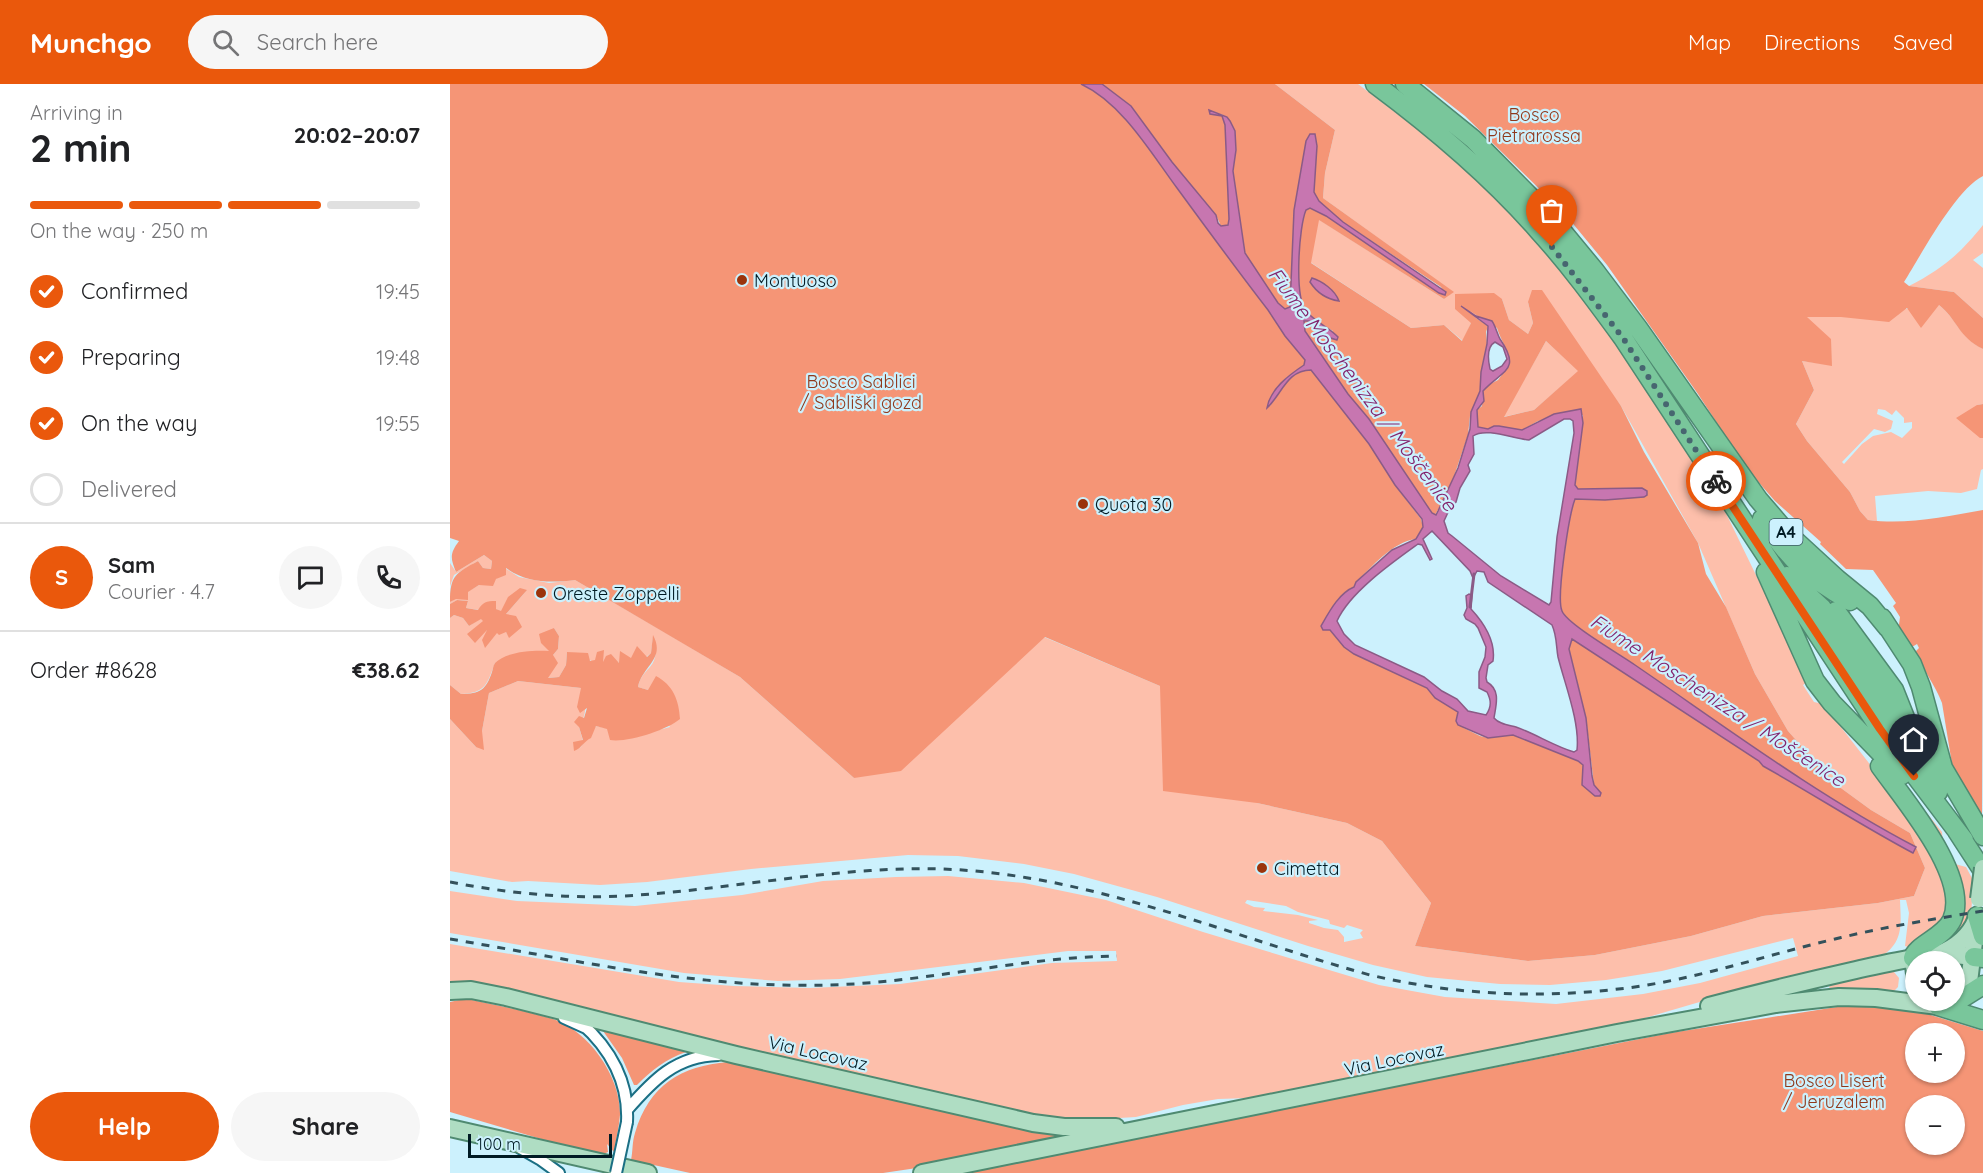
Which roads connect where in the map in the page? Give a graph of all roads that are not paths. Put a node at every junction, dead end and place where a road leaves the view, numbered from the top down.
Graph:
1 (1375, 84) edge
2 (1405, 84) edge
3 (1744, 524) junction
4 (1840, 697) junction
5 (1857, 728) junction
6 (1983, 836) edge
7 (1964, 840) junction
8 (1983, 869) edge
9 (1978, 908) junction
10 (1983, 936) edge
11 (1916, 951) edge
12 (1945, 951) edge
13 (1978, 957) edge
14 (1905, 960) edge
15 (1983, 985) edge
16 (1965, 990) edge
17 (450, 991) edge
18 (1965, 996) edge
19 (450, 997) edge
20 (1905, 1001) edge
21 (1953, 1011) edge
22 (568, 1012) junction
23 (1983, 1020) edge
24 (586, 1028) junction
25 (1617, 1033) junction
26 (736, 1055) junction
27 (627, 1110) junction
28 (450, 1119) edge
29 (1180, 1121) junction
30 (450, 1128) edge
31 (506, 1141) junction
32 (526, 1146) junction
33 (610, 1168) edge
34 (944, 1171) edge
35 (559, 1173) edge
36 (648, 1173) edge
37 (922, 1173) edge

1 - 3 highway, A4
2 - 6 highway, A4
3 - 4 highway, A4
3 - 5 highway, A4
3 - 7 highway, A4
3 - 7 highway, A4
4 - 5 highway
4 - 7 highway, A4
5 - 7 highway, A4
5 - 11 highway
7 - 8 highway, A4
8 - 9 main road, bridge
9 - 10 highway
9 - 12 main road
9 - 13 main road
13 - 16 main road
14 - 25 main road, Via Locovaz
15 - 18 highway
17 - 22 main road, Via Locovaz
19 - 24 street
20 - 25 main road, Via Locovaz
21 - 23 highway
22 - 24 street
22 - 26 main road, Via Locovaz
24 - 27 street
25 - 29 main road, Via Locovaz
26 - 27 street
26 - 29 main road, Via Locovaz
27 - 33 street, bridge
28 - 32 street
29 - 34 main road, Via Locovaz
30 - 31 main road
31 - 32 main road
31 - 35 street
32 - 33 main road
33 - 36 main road
34 - 37 main road, Via Locovaz

